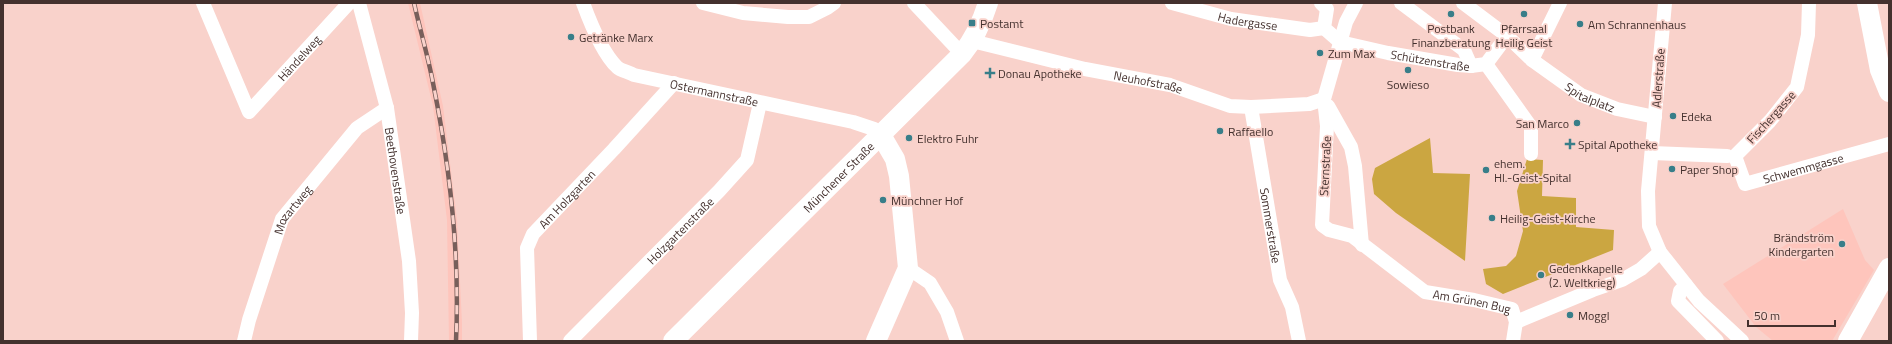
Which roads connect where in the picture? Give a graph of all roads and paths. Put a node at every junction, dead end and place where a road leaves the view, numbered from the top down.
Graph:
1 (203, 3) edge
2 (349, 3) edge
3 (359, 3) edge
4 (583, 3) edge
5 (703, 3) edge
6 (834, 3) edge
7 (914, 3) edge
8 (988, 3) edge
9 (1172, 3) edge
10 (1322, 3) edge
11 (1356, 3) edge
12 (1401, 3) edge
13 (1463, 3) edge
14 (1560, 3) edge
15 (1665, 3) edge
16 (1810, 3) edge
17 (1867, 3) edge
18 (1324, 28) junction
19 (1507, 36) junction
20 (1340, 42) junction
21 (967, 47) junction
22 (1532, 60) junction
23 (1486, 64) junction
24 (1471, 66) junction
25 (674, 83) junction
26 (1889, 92) edge
27 (1324, 99) junction
28 (760, 102) junction
29 (387, 108) junction
30 (1251, 108) junction
31 (1655, 117) junction
32 (881, 135) junction
33 (1889, 144) edge
34 (1652, 152) junction
35 (1531, 154) dead end
36 (1731, 156) junction
37 (1329, 230) joint
38 (1362, 245) junction
39 (1660, 252) junction
40 (908, 268) junction
41 (1889, 268) edge
42 (1686, 285) junction
43 (1516, 322) junction
44 (244, 341) edge
45 (411, 341) edge
46 (530, 341) edge
47 (570, 341) edge
48 (673, 341) edge
49 (876, 341) edge
50 (957, 341) edge
51 (1299, 341) edge
52 (1513, 341) edge
53 (1717, 341) edge
54 (1742, 341) edge
55 (1848, 341) edge

1 - 2 street, Händelweg
3 - 29 street, Beethovenstraße
4 - 25 street, Ostermannstraße
5 - 6 street
7 - 21 street
8 - 21 main road, Münchener Straße
9 - 18 street, Hadergasse
10 - 18 street
11 - 20 street
12 - 24 street
13 - 19 street, Spitalplatz
14 - 22 street
15 - 31 street, Adlerstraße
16 - 36 street, Fischergasse
17 - 26 main road
18 - 20 street
19 - 22 street, Spitalplatz
19 - 23 street, Schützenstraße
20 - 24 street, Schützenstraße
20 - 27 street
21 - 30 street, Neuhofstraße
21 - 32 main road, Münchener Straße
22 - 31 street, Spitalplatz
23 - 24 street, Schützenstraße
23 - 35 street
25 - 28 street, Ostermannstraße
25 - 46 street, Am Holzgarten
27 - 30 street, Neuhofstraße
27 - 37 street, Sternstraße
27 - 38 street
28 - 32 street, Ostermannstraße
28 - 47 street, Holzgartenstraße
29 - 44 street, Mozartweg
29 - 45 street, Beethovenstraße
30 - 51 street, Sommerstraße
31 - 34 street, Adlerstraße
32 - 40 main road
32 - 48 main road, Münchener Straße
33 - 36 street, Schwemmgasse
34 - 36 street
34 - 39 street, Adlerstraße
37 - 38 street, Am Grünen Bug
38 - 43 street, Am Grünen Bug
39 - 42 street, Adlerstraße
39 - 43 street
40 - 49 main road
40 - 50 street
41 - 55 main road
42 - 53 street
42 - 54 street, Adlerstraße
43 - 52 street

